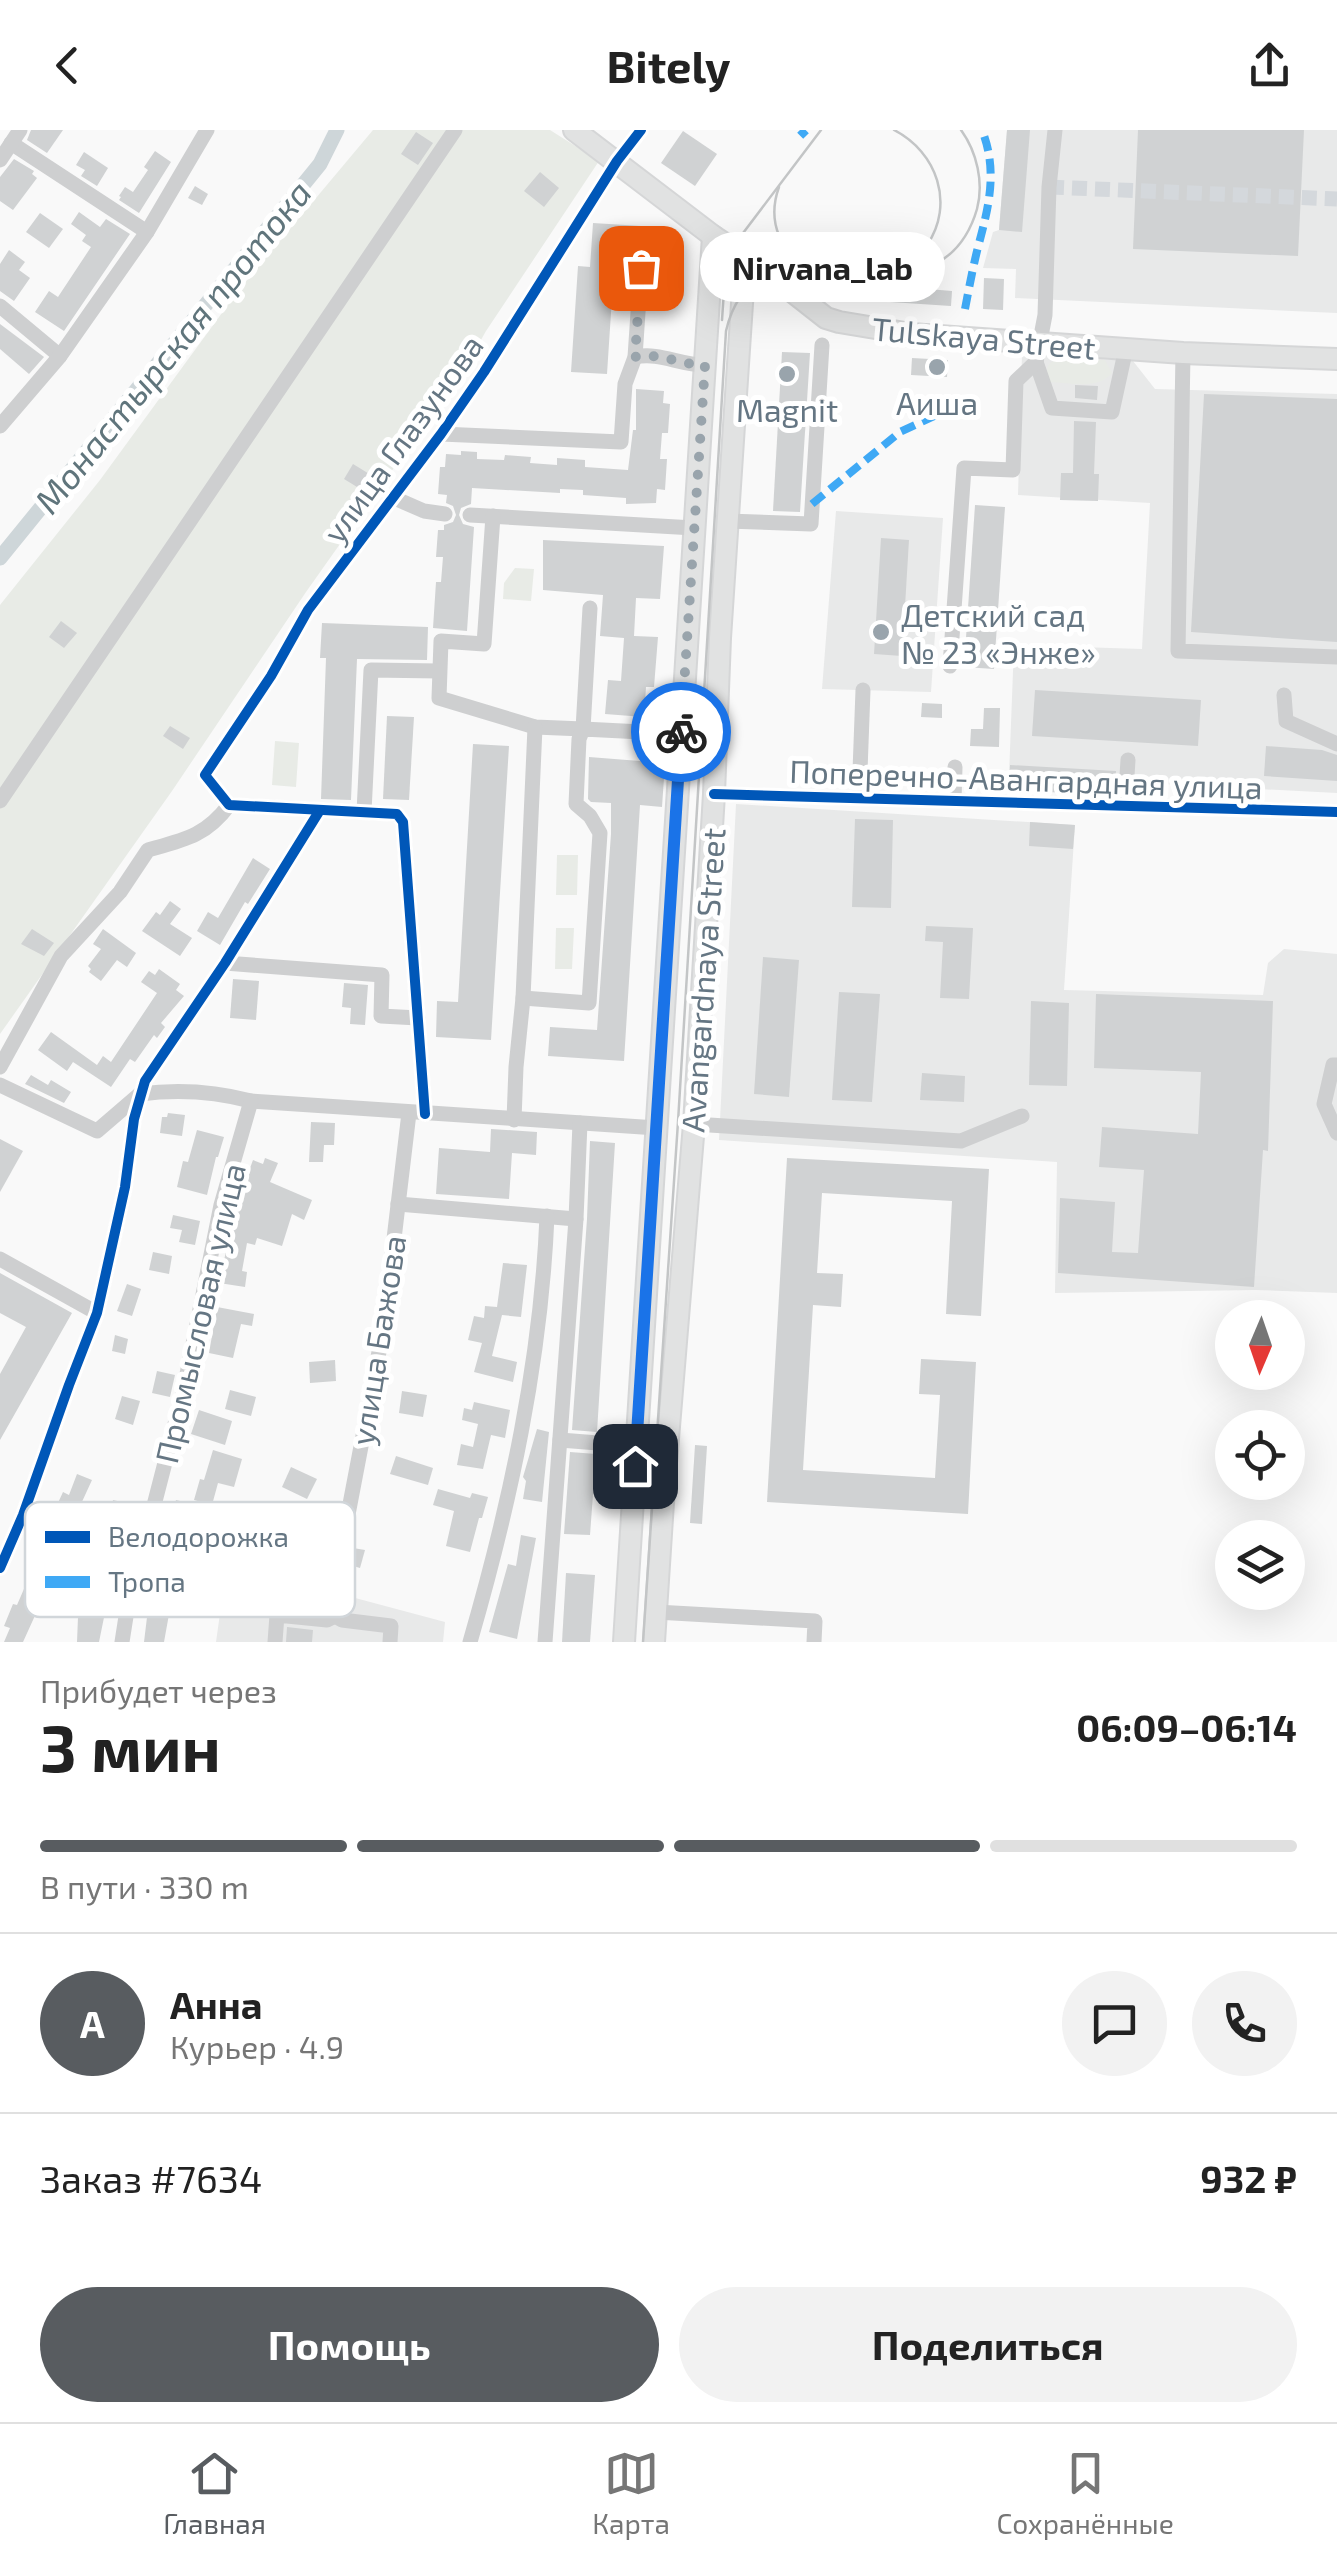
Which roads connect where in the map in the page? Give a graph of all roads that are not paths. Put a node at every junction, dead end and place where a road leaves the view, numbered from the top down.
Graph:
1 (207, 130) edge
2 (454, 130) edge
3 (574, 130) edge
4 (640, 130) edge
5 (1055, 130) edge
6 (16, 136) edge
7 (0, 160) edge
8 (617, 161) junction
9 (147, 232) junction
10 (713, 236) junction
11 (745, 258) junction
12 (641, 268) dead end
13 (0, 306) edge
14 (822, 345) dead end
15 (1126, 348) junction
16 (1037, 353) junction
17 (1183, 353) junction
18 (60, 356) junction
19 (635, 357) junction
20 (1337, 359) edge
21 (705, 365) junction
22 (0, 426) edge
23 (441, 434) junction
24 (392, 497) junction
25 (445, 514) dead end
26 (470, 515) dead end
27 (493, 516) junction
28 (727, 522) junction
29 (694, 528) junction
30 (590, 608) dead end
31 (1337, 657) edge
32 (950, 666) dead end
33 (439, 671) junction
34 (863, 690) dead end
35 (1284, 695) dead end
36 (534, 728) junction
37 (583, 729) junction
38 (681, 734) junction
39 (1337, 744) edge
40 (1128, 760) dead end
41 (956, 768) dead end
42 (714, 794) junction
43 (859, 798) junction
44 (954, 801) junction
45 (0, 802) edge
46 (230, 805) junction
47 (1125, 806) junction
48 (320, 810) junction
49 (364, 812) junction
50 (1337, 812) edge
51 (225, 963) junction
52 (523, 998) junction
53 (418, 1018) junction
54 (1337, 1065) edge
55 (0, 1067) edge
56 (0, 1085) edge
57 (140, 1094) junction
58 (251, 1101) junction
59 (417, 1114) junction
60 (1022, 1116) dead end
61 (514, 1120) junction
62 (580, 1123) junction
63 (694, 1124) junction
64 (657, 1128) junction
65 (1337, 1133) edge
66 (398, 1204) junction
67 (547, 1216) junction
68 (576, 1219) junction
69 (0, 1260) edge
70 (98, 1314) junction
71 (560, 1440) junction
72 (636, 1446) junction
73 (28, 1502) edge
74 (155, 1502) edge
75 (350, 1502) edge
76 (25, 1509) edge
77 (0, 1568) edge
78 (628, 1582) junction
79 (658, 1584) junction
80 (656, 1612) junction
81 (126, 1617) edge
82 (277, 1617) edge
83 (297, 1617) edge
84 (334, 1617) edge
85 (338, 1617) edge
86 (122, 1642) edge
87 (275, 1642) edge
88 (390, 1642) edge
89 (470, 1642) edge
90 (545, 1642) edge
91 (624, 1642) edge
92 (654, 1642) edge
93 (814, 1642) edge

1 - 9 street
2 - 45 street
3 - 8 main road, Tulskaya Street
4 - 8 street, улица Глазунова
5 - 16 street
6 - 7 street
6 - 9 street
8 - 10 main road, Tulskaya Street
8 - 23 street, улица Глазунова
9 - 18 street
10 - 11 main road, Tulskaya Street
10 - 21 main road, Avangardnaya Street
11 - 16 main road, Tulskaya Street
11 - 28 main road, Avangardnaya Street
12 - 19 street
13 - 18 street
14 - 28 street
15 - 16 main road, Tulskaya Street
15 - 16 street
15 - 17 main road, Tulskaya Street
16 - 32 street
17 - 20 main road, Tulskaya Street
17 - 31 street
18 - 22 street
19 - 21 street
19 - 23 street
21 - 29 main road, Avangardnaya Street
23 - 24 street, улица Глазунова
24 - 25 street
24 - 46 street, улица Глазунова
26 - 27 street
27 - 29 street
27 - 33 street
28 - 42 main road, Avangardnaya Street
29 - 38 main road, Avangardnaya Street
30 - 37 street
33 - 36 street
33 - 49 street
34 - 43 street
35 - 39 street
36 - 37 street
36 - 52 street
37 - 38 street
37 - 52 street
38 - 64 main road, Avangardnaya Street
40 - 47 street
41 - 44 street
42 - 43 street, Поперечно-Авангардная улица
42 - 63 main road, Avangardnaya Street
43 - 44 street, Поперечно-Авангардная улица
44 - 47 street, Поперечно-Авангардная улица
46 - 48 street
46 - 55 street
47 - 50 street, Поперечно-Авангардная улица
48 - 49 street
48 - 51 street
49 - 53 street, улица Бажова
51 - 53 street
51 - 57 street
52 - 61 street
53 - 59 street, улица Бажова
54 - 65 street
56 - 57 street
57 - 58 street
57 - 70 street
58 - 59 street
58 - 74 street, Промысловая улица
59 - 61 street
59 - 66 street, улица Бажова
60 - 63 street
61 - 62 street
62 - 64 street
62 - 68 street
63 - 79 main road, Avangardnaya Street
64 - 72 main road, Avangardnaya Street
66 - 67 street
66 - 75 street, улица Бажова
67 - 68 street
67 - 89 street
68 - 71 street
69 - 70 street
70 - 73 street
71 - 72 street
71 - 90 street
72 - 78 main road, Avangardnaya Street
76 - 77 street
78 - 79 street
78 - 91 main road, Avangardnaya Street
79 - 80 main road, Avangardnaya Street
80 - 92 main road, Avangardnaya Street
80 - 93 street
81 - 86 street, Промысловая улица
82 - 87 street
83 - 84 street
85 - 88 street

